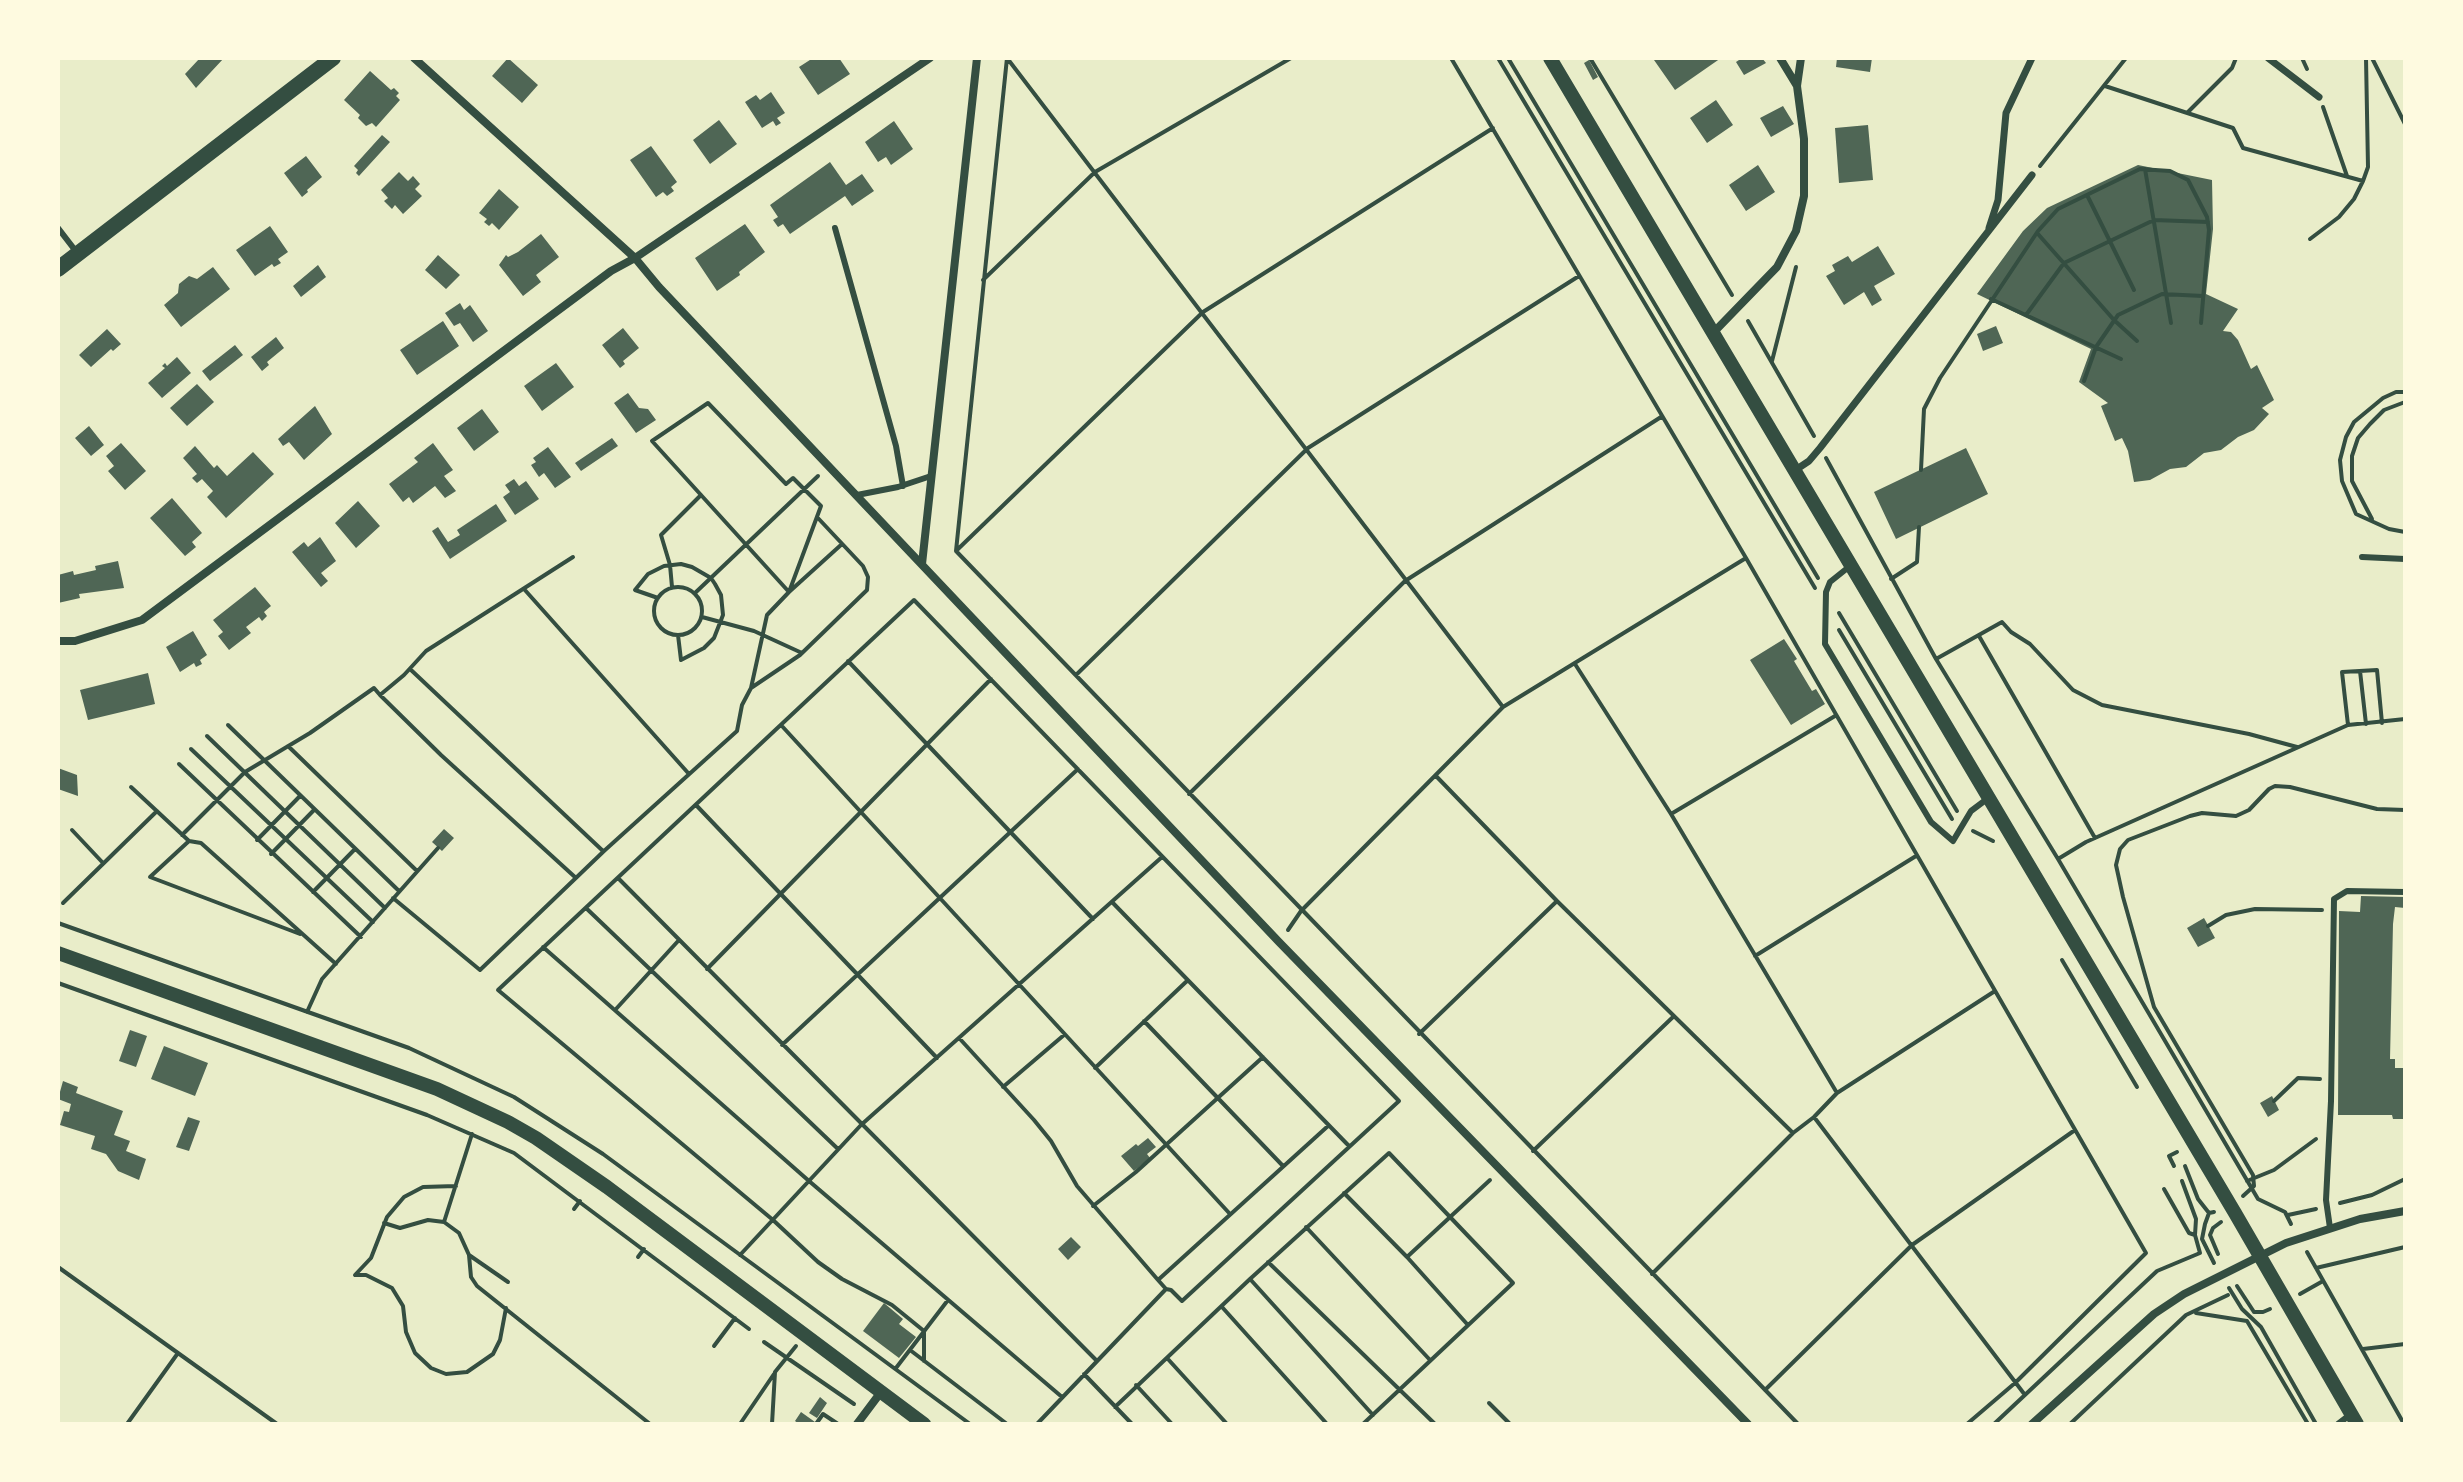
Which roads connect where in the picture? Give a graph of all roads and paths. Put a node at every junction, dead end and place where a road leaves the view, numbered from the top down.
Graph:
1 (333, 58) edge
2 (414, 58) edge
3 (930, 58) edge
4 (977, 58) edge
5 (1291, 58) edge
6 (1451, 58) edge
7 (1498, 58) edge
8 (1508, 58) edge
9 (1550, 58) edge
10 (1590, 58) edge
11 (1780, 58) edge
12 (1801, 58) edge
13 (2032, 58) edge
14 (2126, 58) edge
15 (2236, 58) edge
16 (2268, 58) edge
17 (2302, 58) edge
18 (2366, 58) edge
19 (2372, 58) edge
20 (1797, 86) junction
21 (2105, 86) junction
22 (2319, 97) junction
23 (2187, 113) junction
24 (2405, 124) edge
25 (1493, 128) junction
26 (2145, 169) junction
27 (1095, 172) junction
28 (2032, 175) joint
29 (2347, 176) junction
30 (2363, 181) junction
31 (2087, 195) junction
32 (2154, 220) junction
33 (2208, 222) junction
34 (58, 228) edge
35 (835, 228) dead end
36 (1987, 233) junction
37 (2037, 233) junction
38 (2310, 239) dead end
39 (2110, 241) junction
40 (78, 254) junction
41 (635, 258) junction
42 (2064, 263) junction
43 (1795, 268) dead end
44 (58, 269) edge
45 (1579, 276) junction
46 (983, 281) junction
47 (2134, 290) dead end
48 (2167, 295) junction
49 (2203, 296) junction
50 (1991, 299) junction
51 (1735, 300) dead end
52 (1203, 312) junction
53 (2026, 315) junction
54 (2114, 320) junction
55 (2171, 323) dead end
56 (2201, 323) dead end
57 (1713, 333) junction
58 (2137, 341) dead end
59 (2096, 347) junction
60 (2121, 359) dead end
61 (1772, 361) dead end
62 (2084, 381) dead end
63 (2405, 392) edge
64 (2405, 402) edge
65 (1661, 417) junction
66 (1308, 448) junction
67 (829, 466) junction
68 (1921, 470) dead end
69 (1794, 471) junction
70 (931, 476) junction
71 (903, 486) junction
72 (804, 490) junction
73 (701, 495) junction
74 (857, 495) junction
75 (817, 517) junction
76 (2373, 521) junction
77 (1919, 527) dead end
78 (2405, 532) edge
79 (842, 544) junction
80 (746, 545) junction
81 (956, 551) junction
82 (573, 557) dead end
83 (2362, 557) dead end
84 (1746, 558) junction
85 (2405, 559) edge
86 (922, 564) junction
87 (670, 565) junction
88 (1850, 566) junction
89 (711, 578) junction
90 (1405, 581) junction
91 (672, 588) junction
92 (524, 589) junction
93 (789, 592) junction
94 (1826, 592) junction
95 (695, 593) junction
96 (658, 598) junction
97 (1825, 606) junction
98 (702, 617) junction
99 (722, 622) junction
100 (678, 635) junction
101 (762, 635) junction
102 (1979, 636) junction
103 (58, 641) edge
104 (802, 653) junction
105 (1936, 659) junction
106 (848, 661) junction
107 (1575, 664) junction
108 (410, 669) junction
109 (2360, 671) junction
110 (1076, 675) junction
111 (991, 679) junction
112 (751, 688) junction
113 (380, 695) junction
114 (1503, 707) junction
115 (1835, 716) junction
116 (2405, 719) edge
117 (2382, 723) junction
118 (2366, 724) junction
119 (228, 725) dead end
120 (781, 725) junction
121 (2348, 725) junction
122 (207, 736) dead end
123 (928, 743) junction
124 (288, 746) junction
125 (2297, 747) junction
126 (191, 749) dead end
127 (264, 761) junction
128 (179, 764) dead end
129 (1078, 769) junction
130 (245, 772) junction
131 (689, 774) junction
132 (1436, 776) junction
133 (131, 787) dead end
134 (230, 787) junction
135 (1189, 794) junction
136 (300, 796) junction
137 (1988, 798) junction
138 (217, 801) junction
139 (696, 805) junction
140 (314, 810) junction
141 (2405, 810) edge
142 (157, 811) junction
143 (284, 811) junction
144 (1957, 811) dead end
145 (861, 813) junction
146 (1671, 814) junction
147 (1952, 819) dead end
148 (1975, 824) dead end
149 (299, 825) junction
150 (270, 826) junction
151 (72, 830) dead end
152 (1969, 830) dead end
153 (1011, 832) junction
154 (182, 835) junction
155 (2095, 838) junction
156 (257, 840) junction
157 (285, 840) junction
158 (189, 841) junction
159 (438, 848) dead end
160 (355, 849) junction
161 (604, 851) junction
162 (271, 854) junction
163 (1916, 856) junction
164 (1162, 857) junction
165 (2058, 859) junction
166 (104, 863) junction
167 (340, 865) junction
168 (417, 871) junction
169 (576, 878) junction
170 (618, 878) junction
171 (326, 879) junction
172 (399, 891) junction
173 (313, 892) junction
174 (2405, 892) edge
175 (781, 893) junction
176 (393, 898) junction
177 (938, 898) junction
178 (1557, 901) junction
179 (1112, 902) junction
180 (63, 903) dead end
181 (385, 908) junction
182 (586, 908) junction
183 (1301, 911) junction
184 (2334, 911) junction
185 (1093, 919) junction
186 (373, 922) junction
187 (2208, 926) dead end
188 (304, 935) junction
189 (361, 937) junction
190 (679, 940) junction
191 (1279, 942) junction
192 (543, 947) junction
193 (130, 949) dead end
194 (58, 953) edge
195 (1755, 956) junction
196 (126, 958) dead end
197 (336, 964) junction
198 (650, 969) junction
199 (707, 969) junction
200 (858, 973) junction
201 (1188, 980) junction
202 (58, 983) edge
203 (1019, 985) junction
204 (1995, 991) junction
205 (615, 1010) junction
206 (307, 1012) dead end
207 (1674, 1016) junction
208 (2160, 1019) junction
209 (1144, 1021) junction
210 (2153, 1023) junction
211 (1419, 1034) junction
212 (1064, 1035) junction
213 (960, 1039) junction
214 (782, 1045) junction
215 (1263, 1057) junction
216 (938, 1059) junction
217 (1095, 1068) junction
218 (2331, 1079) junction
219 (1003, 1087) junction
220 (1837, 1093) junction
221 (1218, 1097) junction
222 (2274, 1101) dead end
223 (1814, 1117) junction
224 (861, 1125) junction
225 (1328, 1126) junction
226 (2075, 1130) junction
227 (2327, 1130) junction
228 (1793, 1133) junction
229 (472, 1134) junction
230 (1165, 1144) junction
231 (1349, 1146) junction
232 (838, 1149) junction
233 (1533, 1151) junction
234 (2177, 1152) dead end
235 (2181, 1160) dead end
236 (1283, 1166) junction
237 (2174, 1166) dead end
238 (1492, 1178) dead end
239 (2253, 1178) junction
240 (2405, 1179) edge
241 (809, 1181) junction
242 (2182, 1181) dead end
243 (2247, 1181) junction
244 (456, 1186) junction
245 (2164, 1189) dead end
246 (2253, 1190) junction
247 (1344, 1193) junction
248 (2240, 1198) dead end
249 (2258, 1199) junction
250 (580, 1201) junction
251 (1093, 1206) junction
252 (2246, 1206) dead end
253 (2326, 1206) junction
254 (574, 1209) dead end
255 (2405, 1211) edge
256 (1230, 1214) junction
257 (2288, 1215) junction
258 (1450, 1217) junction
259 (773, 1220) junction
260 (444, 1222) junction
261 (384, 1223) junction
262 (2291, 1224) dead end
263 (2215, 1225) dead end
264 (1306, 1227) junction
265 (2330, 1228) junction
266 (2195, 1235) junction
267 (1912, 1245) junction
268 (2405, 1247) edge
269 (644, 1249) junction
270 (2307, 1251) dead end
271 (2218, 1254) dead end
272 (469, 1255) junction
273 (740, 1255) dead end
274 (2258, 1255) junction
275 (638, 1257) dead end
276 (1407, 1257) junction
277 (2212, 1259) dead end
278 (1268, 1262) junction
279 (58, 1267) edge
280 (2316, 1268) junction
281 (1652, 1274) junction
282 (1250, 1279) junction
283 (1158, 1280) junction
284 (2323, 1281) junction
285 (508, 1282) dead end
286 (2237, 1286) dead end
287 (1166, 1289) junction
288 (2230, 1289) dead end
289 (2228, 1295) dead end
290 (2298, 1295) dead end
291 (949, 1300) junction
292 (1221, 1306) junction
293 (2274, 1307) dead end
294 (506, 1308) junction
295 (2193, 1312) junction
296 (2250, 1317) junction
297 (735, 1318) junction
298 (1467, 1324) junction
299 (749, 1329) dead end
300 (924, 1331) junction
301 (764, 1342) dead end
302 (2405, 1344) edge
303 (797, 1345) dead end
304 (714, 1346) dead end
305 (2363, 1349) junction
306 (910, 1350) junction
307 (178, 1353) junction
308 (789, 1357) junction
309 (1166, 1357) junction
310 (1430, 1360) junction
311 (924, 1361) junction
312 (1097, 1361) junction
313 (896, 1368) dead end
314 (775, 1372) junction
315 (1084, 1374) junction
316 (2015, 1383) junction
317 (1136, 1385) junction
318 (1400, 1389) junction
319 (1765, 1390) junction
320 (881, 1392) junction
321 (2025, 1395) junction
322 (1062, 1397) junction
323 (1489, 1403) dead end
324 (856, 1405) dead end
325 (1115, 1407) junction
326 (1373, 1415) junction
327 (2354, 1419) edge
328 (2404, 1423) edge
329 (127, 1424) edge
330 (277, 1424) edge
331 (650, 1424) edge
332 (740, 1424) edge
333 (772, 1424) edge
334 (816, 1424) edge
335 (838, 1424) edge
336 (857, 1424) edge
337 (924, 1424) edge
338 (1007, 1424) edge
339 (1037, 1424) edge
340 (1132, 1424) edge
341 (1172, 1424) edge
342 (1227, 1424) edge
343 (1327, 1424) edge
344 (1363, 1424) edge
345 (1435, 1424) edge
346 (1510, 1424) edge
347 (1748, 1424) edge
348 (1798, 1424) edge
349 (1967, 1424) edge
350 (1994, 1424) edge
351 (2032, 1424) edge
352 (2070, 1424) edge
353 (2308, 1424) edge
354 (2316, 1424) edge
355 (2338, 1424) edge

1 - 40 main road
2 - 41 street
3 - 41 street
4 - 70 street
5 - 27 path
6 - 25 path
7 - 97 path
8 - 94 path
9 - 57 street
10 - 51 path
11 - 20 street
12 - 20 street
13 - 36 street
14 - 21 path
15 - 23 path
16 - 22 street
17 - 22 path
18 - 30 path
19 - 24 path
20 - 57 street
21 - 23 path
21 - 28 path
22 - 29 path
23 - 29 path
25 - 45 path
25 - 52 path
26 - 31 path
26 - 32 path
26 - 33 path
27 - 46 path
27 - 46 path
27 - 52 path
28 - 36 street
29 - 30 path
30 - 38 path
31 - 37 path
31 - 39 path
32 - 33 path
32 - 39 path
32 - 48 path
33 - 49 path
34 - 40 lane
35 - 71 lane
36 - 69 street
37 - 42 path
37 - 50 path
39 - 42 path
39 - 47 path
40 - 44 main road
41 - 67 street
41 - 103 street
42 - 53 path
42 - 54 path
43 - 61 path
45 - 65 path
45 - 66 path
46 - 81 path
48 - 49 path
48 - 54 path
48 - 55 path
49 - 56 path
50 - 53 path
50 - 68 path
52 - 66 path
52 - 81 path
53 - 59 path
54 - 58 path
54 - 59 path
57 - 69 street
59 - 60 path
59 - 62 path
63 - 76 path
64 - 76 path
65 - 84 path
65 - 90 path
66 - 90 path
66 - 110 path
67 - 72 path
67 - 74 street
69 - 88 street
70 - 71 lane
70 - 86 street
71 - 74 lane
72 - 73 path
72 - 75 path
72 - 80 path
73 - 80 path
73 - 87 path
74 - 86 street
75 - 79 path
75 - 93 path
76 - 78 path
77 - 105 path
79 - 93 path
79 - 104 path
80 - 89 path
80 - 93 path
81 - 110 path
82 - 92 path
83 - 85 lane
84 - 107 path
84 - 115 path
86 - 191 street
87 - 89 path
87 - 91 path
87 - 96 path
88 - 94 lane
88 - 137 street
89 - 95 path
89 - 99 path
90 - 114 path
90 - 135 path
91 - 95 path
91 - 96 path
92 - 108 path
92 - 131 path
93 - 101 path
94 - 97 lane
94 - 144 path
95 - 98 path
96 - 100 path
97 - 137 lane
97 - 147 path
98 - 99 path
98 - 100 path
99 - 100 path
99 - 101 path
101 - 104 path
101 - 112 path
102 - 105 path
102 - 125 path
102 - 155 path
104 - 112 path
105 - 165 path
106 - 111 path
106 - 120 path
106 - 123 path
107 - 114 path
107 - 146 path
108 - 113 path
108 - 161 path
109 - 117 path
109 - 118 path
109 - 121 path
110 - 135 path
111 - 123 path
111 - 129 path
112 - 131 path
113 - 124 path
113 - 169 path
114 - 132 path
115 - 146 path
115 - 163 path
116 - 117 path
117 - 118 path
118 - 121 path
119 - 127 path
120 - 139 path
120 - 145 path
121 - 125 path
122 - 130 path
123 - 145 path
123 - 153 path
124 - 127 path
124 - 168 path
125 - 155 path
126 - 134 path
127 - 130 path
127 - 136 path
128 - 138 path
129 - 153 path
129 - 164 path
130 - 134 path
130 - 143 path
131 - 161 path
132 - 178 path
132 - 183 path
133 - 142 path
134 - 138 path
134 - 150 path
135 - 183 path
136 - 140 path
136 - 143 path
137 - 274 street
138 - 154 path
138 - 156 path
139 - 170 path
139 - 175 path
140 - 149 path
140 - 160 path
141 - 208 path
142 - 154 path
142 - 166 path
143 - 149 path
143 - 150 path
145 - 175 path
145 - 177 path
146 - 195 path
148 - 152 path
149 - 157 path
149 - 167 path
150 - 156 path
150 - 157 path
151 - 166 path
153 - 177 path
153 - 185 path
154 - 158 path
155 - 165 path
156 - 162 path
157 - 162 path
157 - 171 path
158 - 188 path
158 - 188 path
159 - 168 path
160 - 167 path
160 - 172 path
161 - 169 path
162 - 173 path
163 - 195 path
163 - 204 path
164 - 179 path
164 - 231 path
165 - 210 path
166 - 180 path
167 - 171 path
167 - 181 path
168 - 172 path
169 - 176 path
170 - 182 path
170 - 190 path
171 - 173 path
171 - 186 path
172 - 176 path
173 - 189 path
174 - 184 lane
175 - 199 path
175 - 200 path
176 - 181 path
177 - 200 path
177 - 203 path
178 - 207 path
178 - 211 path
179 - 185 path
179 - 201 path
181 - 186 path
182 - 192 path
182 - 198 path
183 - 191 path
183 - 211 path
184 - 187 path
184 - 218 lane
185 - 203 path
186 - 189 path
188 - 197 path
189 - 197 path
190 - 198 path
190 - 199 path
191 - 347 street
192 - 205 path
192 - 259 path
193 - 196 path
194 - 320 street
195 - 220 path
197 - 206 path
198 - 205 path
198 - 232 path
199 - 214 path
200 - 214 path
200 - 216 path
201 - 209 path
201 - 215 path
202 - 229 path
203 - 212 path
203 - 213 path
204 - 220 path
204 - 226 path
205 - 241 path
207 - 228 path
207 - 233 path
208 - 210 path
208 - 239 path
209 - 217 path
209 - 221 path
210 - 243 path
211 - 233 path
212 - 217 path
212 - 219 path
213 - 216 path
213 - 219 path
214 - 224 path
215 - 221 path
215 - 225 path
216 - 224 path
217 - 230 path
218 - 222 path
218 - 227 lane
219 - 251 path
220 - 223 path
221 - 230 path
221 - 236 path
223 - 228 path
223 - 267 path
224 - 232 path
224 - 312 path
225 - 231 path
225 - 236 path
226 - 267 path
226 - 316 path
227 - 239 path
227 - 253 lane
228 - 281 path
229 - 244 path
229 - 250 path
230 - 251 path
230 - 256 path
231 - 287 path
232 - 241 path
233 - 281 path
234 - 237 path
235 - 277 path
236 - 256 path
238 - 258 path
239 - 243 path
239 - 246 path
240 - 253 path
241 - 259 path
241 - 291 path
242 - 266 path
243 - 246 path
244 - 260 path
244 - 261 path
245 - 266 path
246 - 248 path
246 - 249 path
247 - 258 path
247 - 264 path
247 - 276 path
249 - 252 path
249 - 257 path
250 - 254 path
250 - 269 path
251 - 283 path
253 - 257 path
253 - 265 lane
255 - 265 street
256 - 283 path
257 - 262 path
258 - 276 path
258 - 298 path
259 - 273 path
259 - 300 path
260 - 261 path
260 - 272 path
261 - 294 path
263 - 271 path
264 - 278 path
264 - 310 path
265 - 274 street
266 - 321 path
267 - 316 path
267 - 319 path
268 - 280 path
269 - 275 path
269 - 297 path
270 - 280 path
272 - 285 path
272 - 294 path
274 - 327 street
274 - 351 street
276 - 298 path
278 - 282 path
278 - 318 path
279 - 307 path
280 - 284 path
281 - 319 path
282 - 292 path
282 - 326 path
283 - 287 path
284 - 290 path
284 - 305 path
286 - 296 path
287 - 312 path
288 - 296 path
289 - 295 path
291 - 300 path
291 - 322 path
292 - 309 path
292 - 343 path
293 - 296 path
294 - 331 path
295 - 296 path
295 - 352 path
296 - 353 path
296 - 354 path
297 - 299 path
297 - 304 path
298 - 310 path
300 - 306 path
300 - 311 path
301 - 308 path
302 - 305 path
303 - 308 path
305 - 328 path
306 - 311 path
306 - 313 path
307 - 329 path
307 - 330 path
308 - 314 path
308 - 324 path
309 - 317 path
309 - 342 path
310 - 318 path
311 - 338 path
312 - 315 path
314 - 332 path
314 - 333 path
315 - 322 path
315 - 325 path
316 - 321 path
316 - 349 path
317 - 325 path
317 - 341 path
318 - 326 path
318 - 345 path
319 - 348 path
320 - 336 street
320 - 337 street
321 - 350 path
322 - 339 path
323 - 346 path
325 - 340 path
326 - 344 path
327 - 355 lane
334 - 335 path

